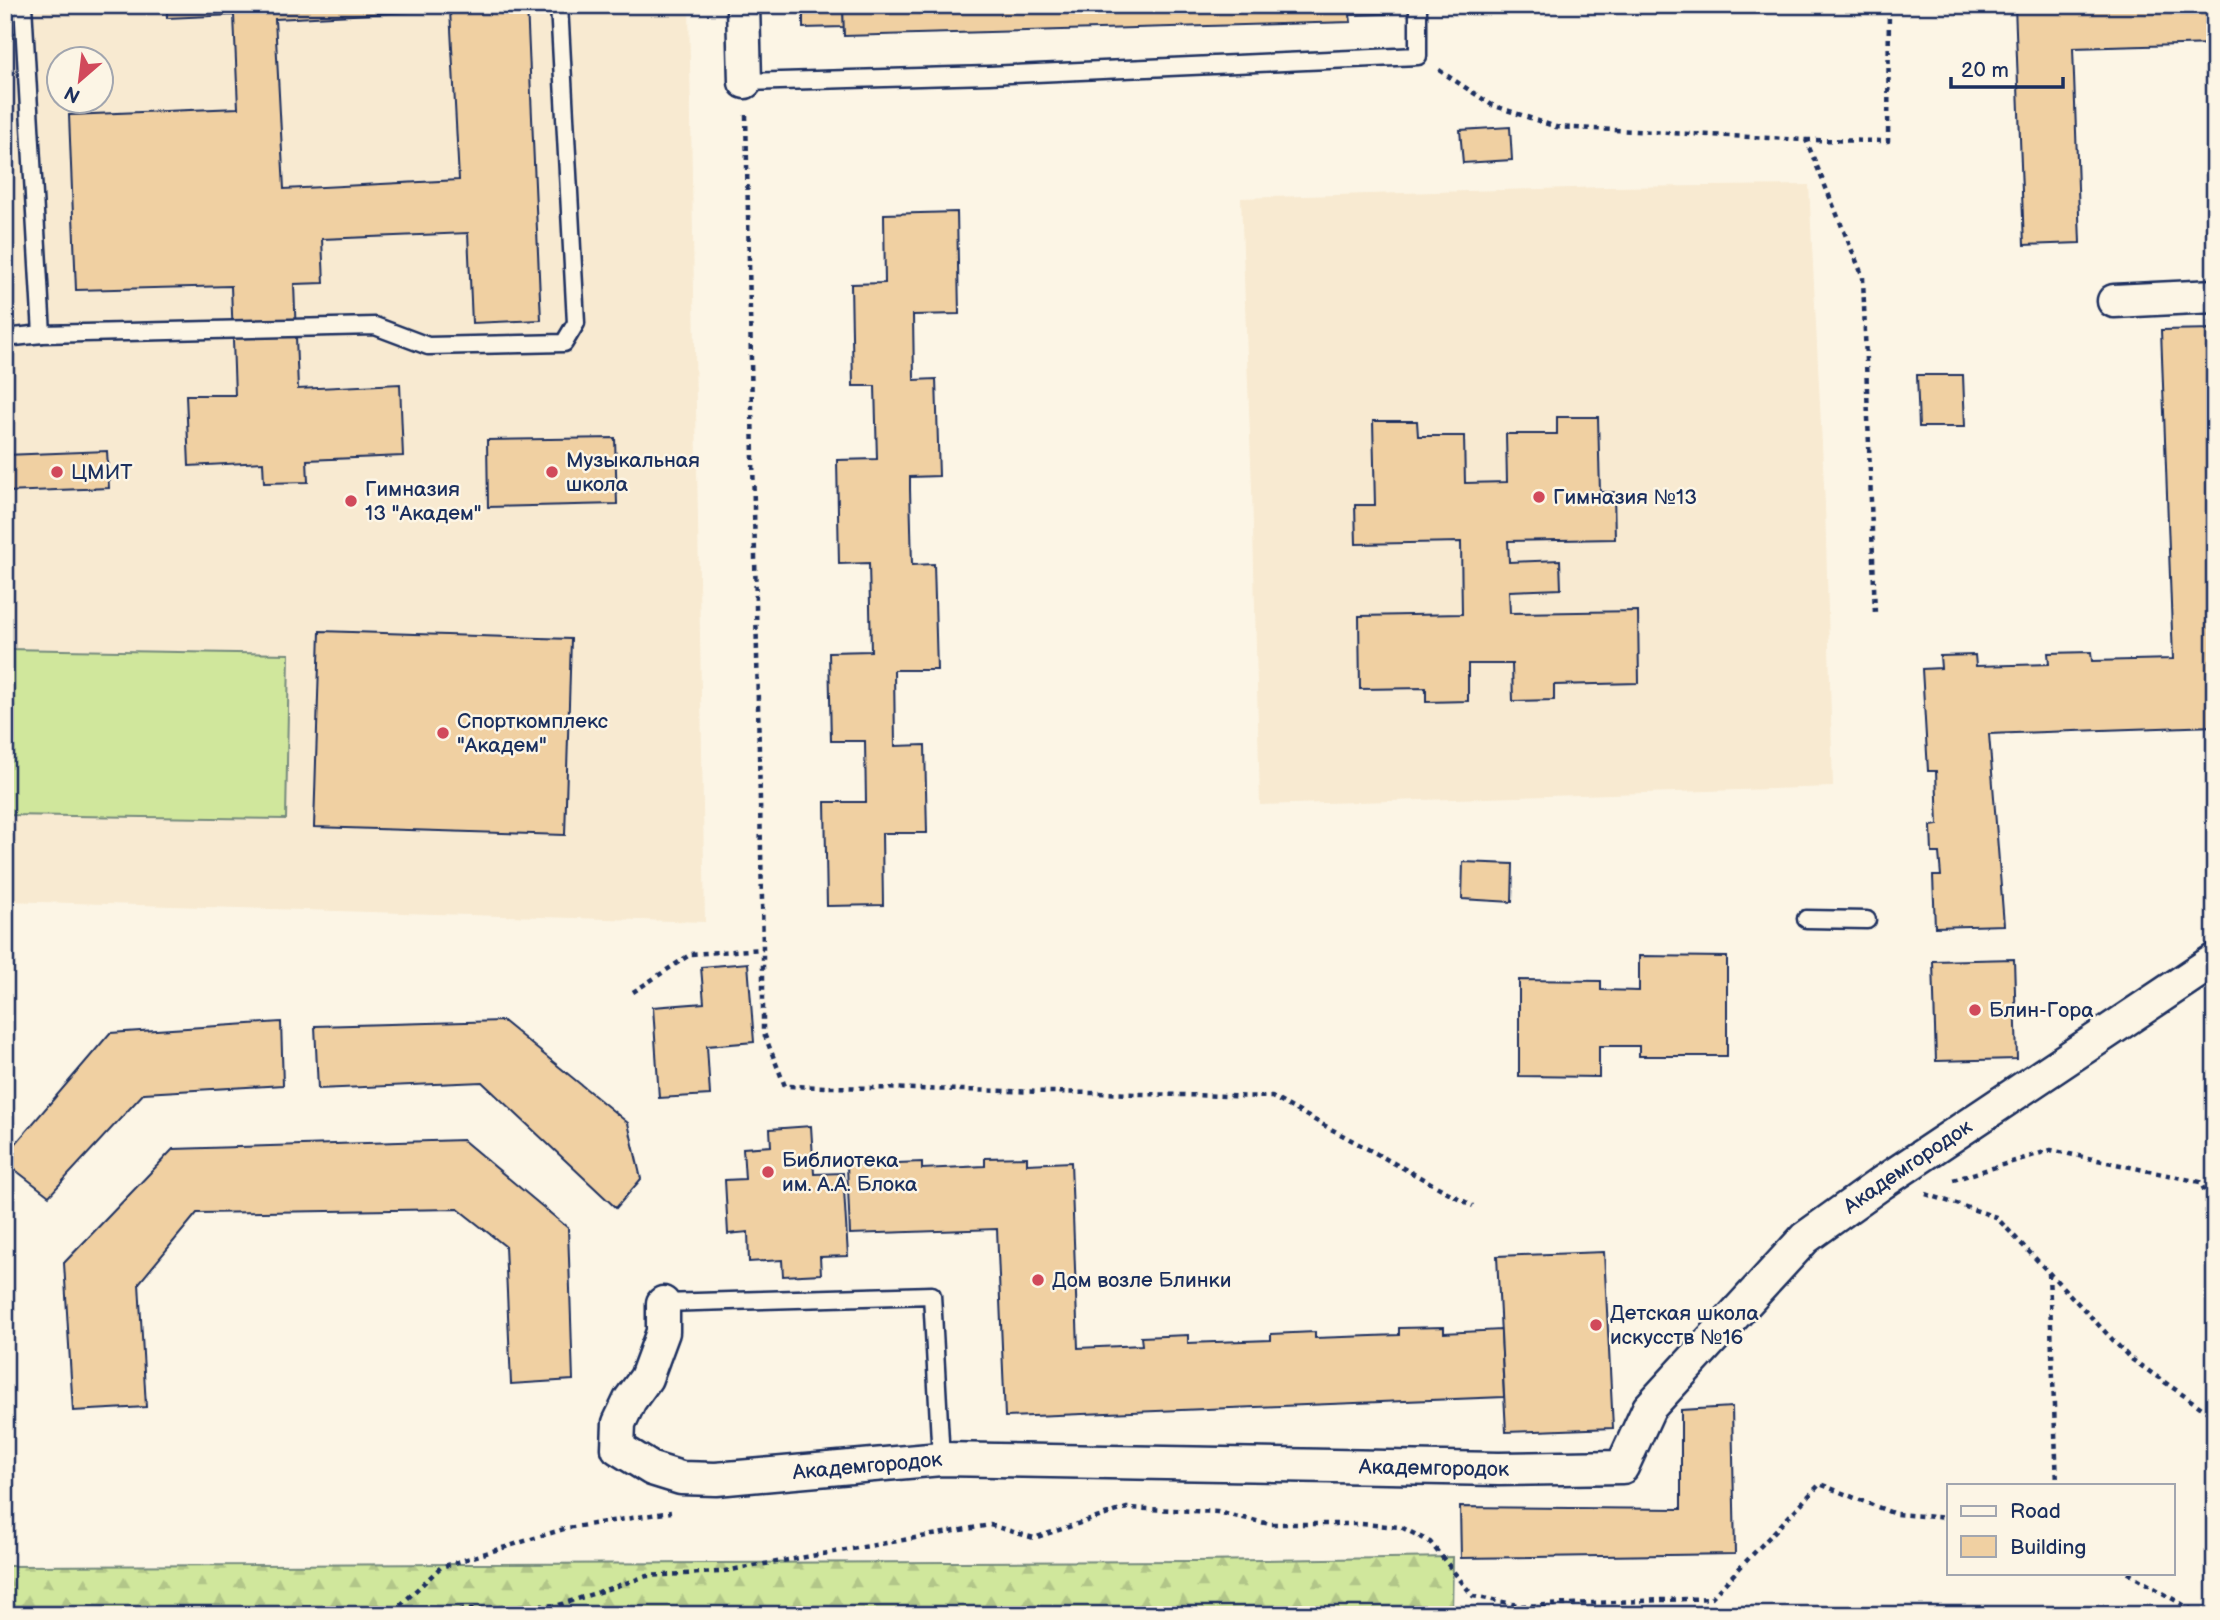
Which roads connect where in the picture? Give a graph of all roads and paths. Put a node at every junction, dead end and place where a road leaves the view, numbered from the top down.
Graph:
1 (23, 5) edge
2 (559, 5) edge
3 (743, 5) edge
4 (1418, 5) edge
5 (1889, 5) edge
6 (1418, 56) junction
7 (745, 82) junction
8 (1806, 140) junction
9 (2215, 296) edge
10 (2114, 301) dead end
11 (43, 334) junction
12 (5, 338) edge
13 (1875, 614) dead end
14 (1806, 919) dead end
15 (1867, 920) dead end
16 (763, 949) junction
17 (2215, 960) edge
18 (633, 992) dead end
19 (1941, 1184) dead end
20 (1929, 1188) dead end
21 (1473, 1206) dead end
22 (2215, 1209) edge
23 (2049, 1273) junction
24 (663, 1303) joint
25 (2215, 1370) edge
26 (2209, 1413) junction
27 (2215, 1425) edge
28 (940, 1460) junction
29 (2057, 1484) edge
30 (677, 1511) dead end
31 (1947, 1518) edge
32 (2130, 1574) edge
33 (391, 1614) edge
34 (359, 1615) edge
35 (2201, 1615) edge

1 - 11 lane
2 - 11 lane
3 - 7 street
4 - 6 lane
5 - 8 path
6 - 7 lane
6 - 8 path
7 - 16 path
8 - 13 path
9 - 10 street
11 - 12 lane
14 - 15 lane
16 - 18 path
16 - 21 path
17 - 28 street, Академгородок
19 - 22 path
20 - 23 path
23 - 26 path
23 - 29 path
24 - 28 lane
24 - 28 street, Академгородок
25 - 26 path
26 - 27 path
30 - 33 path
31 - 33 path
32 - 35 path
33 - 34 path

